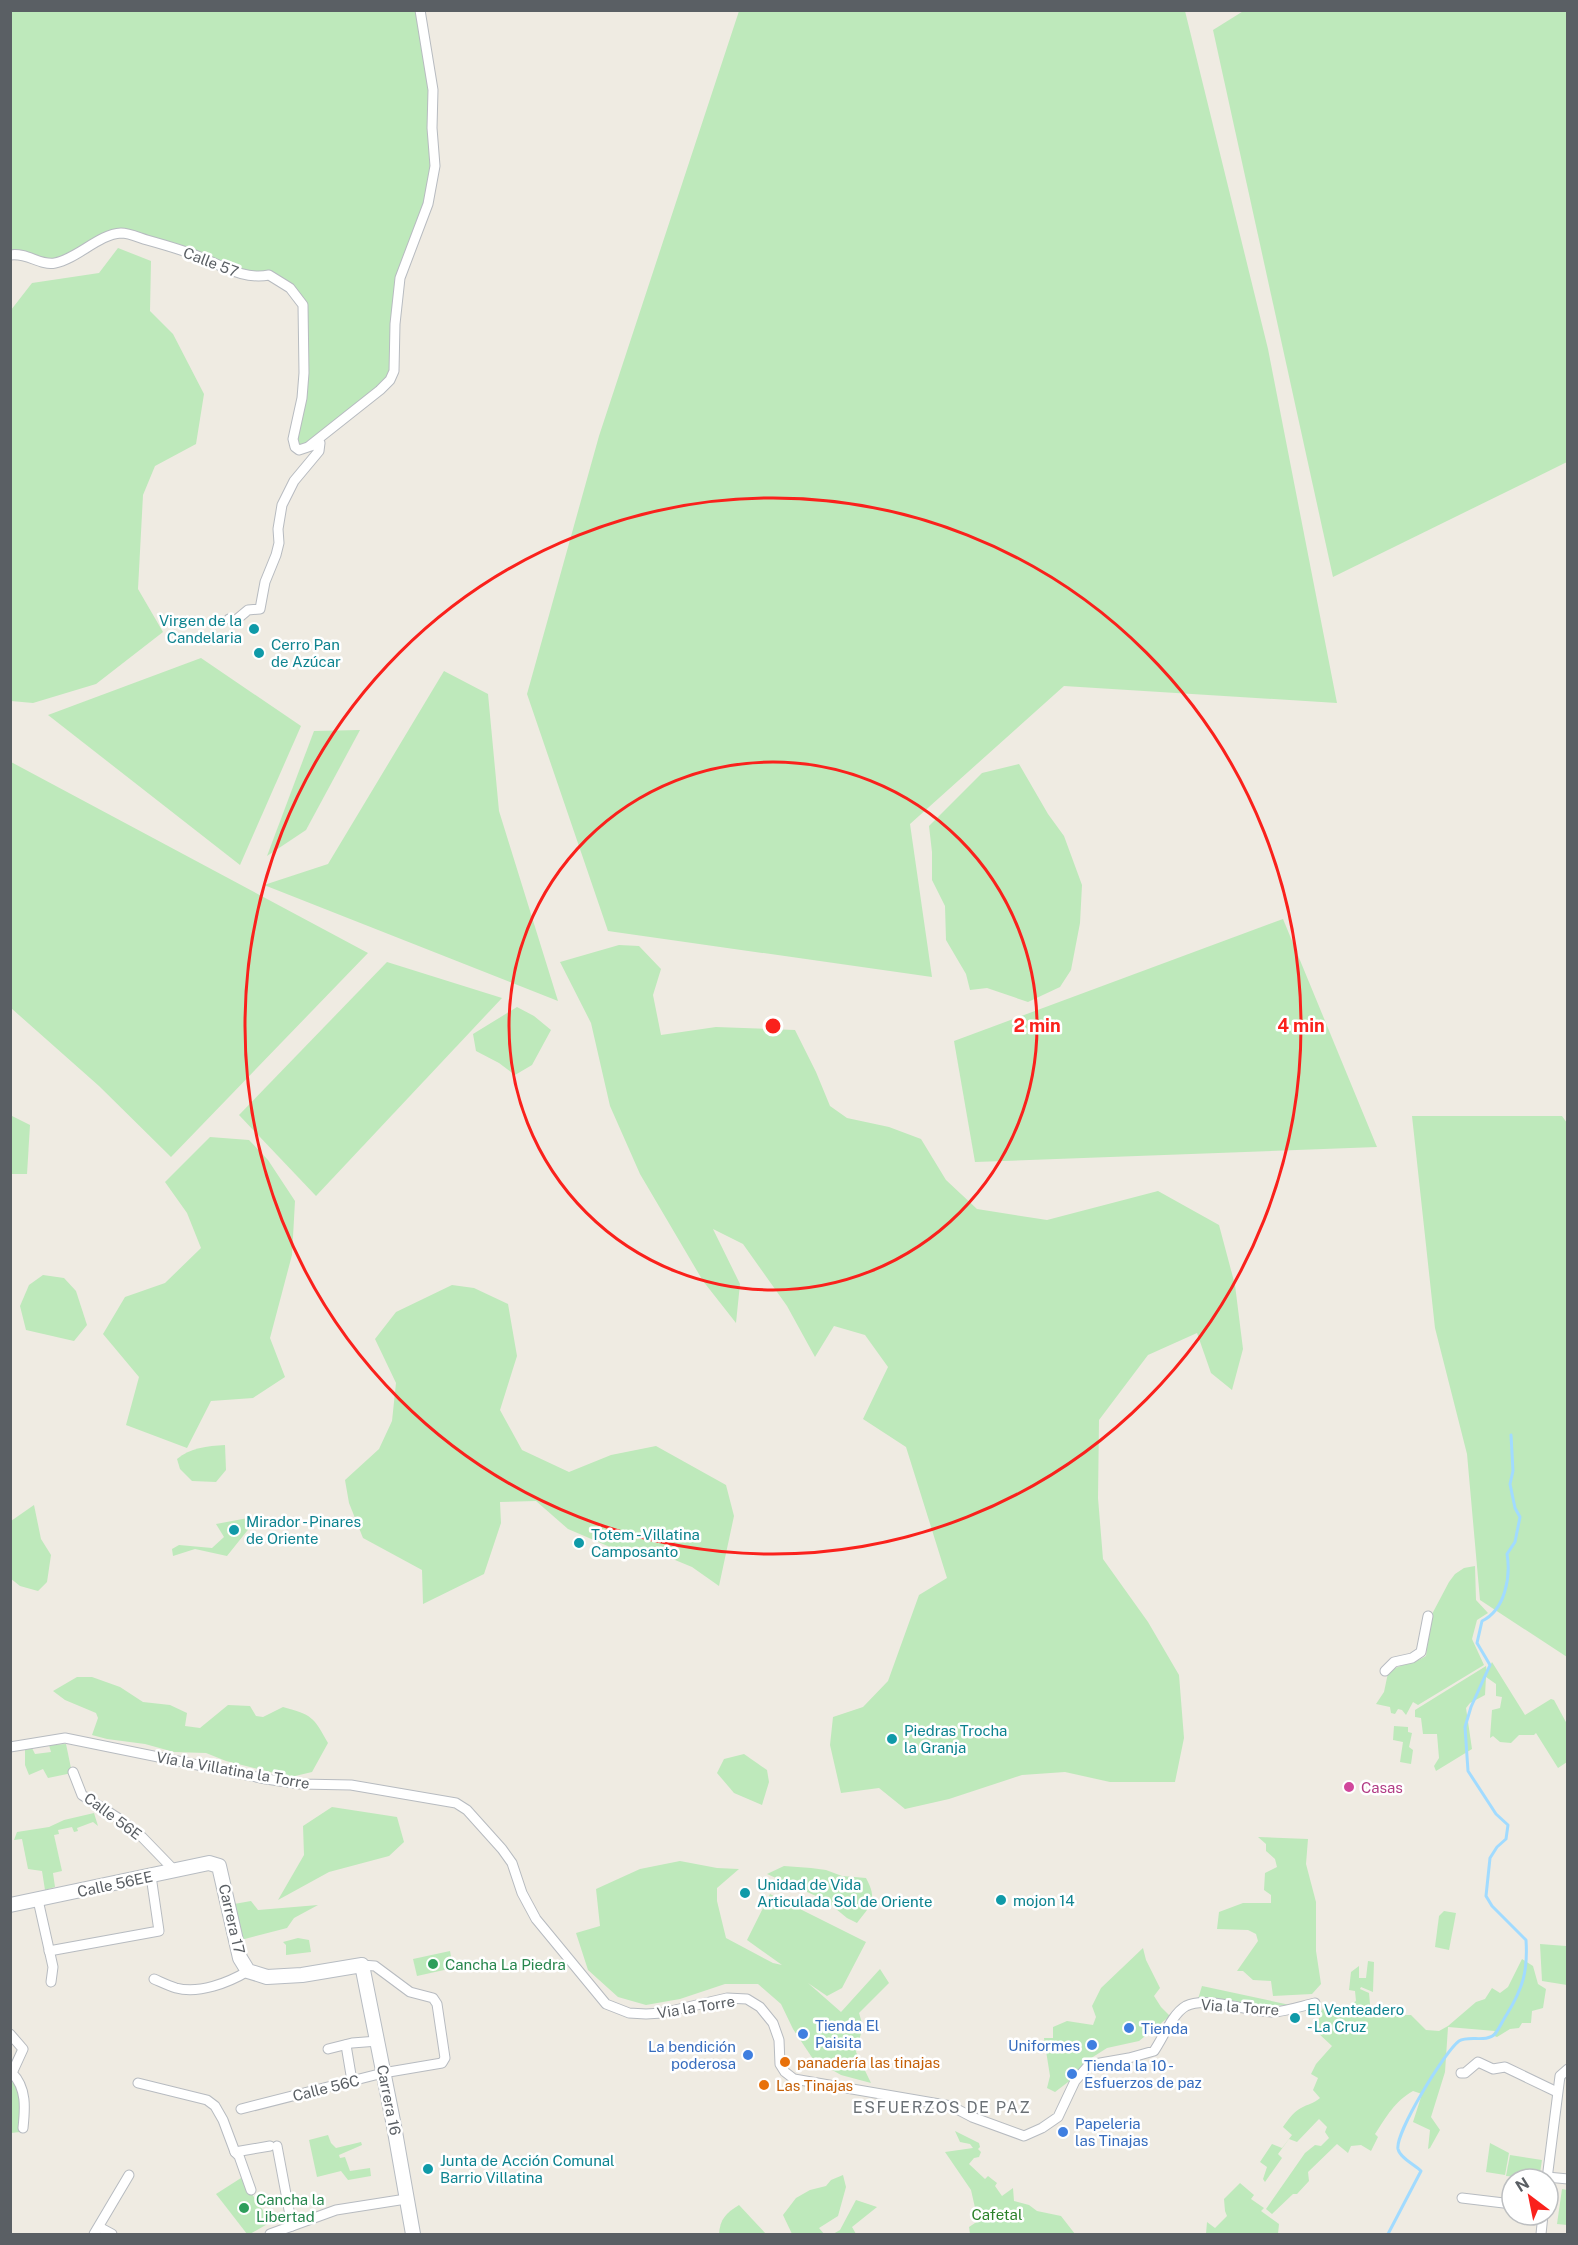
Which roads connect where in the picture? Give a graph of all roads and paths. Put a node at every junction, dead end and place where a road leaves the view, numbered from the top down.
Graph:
1 (420, 10) edge
2 (10, 255) edge
3 (308, 447) junction
4 (229, 619) dead end
5 (1428, 1616) dead end
6 (1385, 1671) dead end
7 (10, 1747) edge
8 (73, 1772) dead end
9 (456, 1803) joint
10 (219, 1866) joint
11 (174, 1870) junction
12 (151, 1876) junction
13 (38, 1900) junction
14 (10, 1905) edge
15 (49, 1952) junction
16 (362, 1965) junction
17 (248, 1971) junction
18 (154, 1979) dead end
19 (51, 1982) dead end
20 (1315, 2003) dead end
21 (10, 2034) edge
22 (378, 2041) junction
23 (346, 2045) junction
24 (328, 2049) dead end
25 (383, 2073) junction
26 (1461, 2073) dead end
27 (1565, 2074) edge
28 (352, 2081) junction
29 (138, 2084) dead end
30 (1557, 2092) junction
31 (241, 2109) dead end
32 (23, 2128) dead end
33 (235, 2152) junction
34 (1548, 2167) edge
35 (129, 2175) dead end
36 (251, 2190) dead end
37 (1462, 2198) dead end
38 (406, 2199) junction
39 (1500, 2203) edge
40 (292, 2226) junction
41 (96, 2231) edge
42 (112, 2235) edge
43 (270, 2235) edge
44 (413, 2235) edge

1 - 3 street
2 - 3 street, Calle 57
3 - 4 street
5 - 6 street
7 - 9 street, Vía la Villatina la Torre
8 - 11 street, Calle 56E
9 - 20 street, Via la Torre
10 - 11 street, Calle 56EE
10 - 17 street, Carrera 17
11 - 12 street, Calle 56EE
12 - 13 street, Calle 56EE
12 - 15 street
13 - 14 street, Calle 56EE
13 - 15 street
15 - 19 street
16 - 17 street
16 - 22 street, Carrera 16
16 - 25 street, Calle 56C
17 - 18 street
21 - 32 street
22 - 23 street
22 - 25 street, Carrera 16
23 - 24 street
23 - 28 street
25 - 28 street, Calle 56C
25 - 38 street, Carrera 16
26 - 30 street
27 - 30 street
28 - 31 street, Calle 56C
29 - 33 street
30 - 34 street
33 - 36 street
33 - 40 street
35 - 41 street
37 - 39 street
38 - 40 street
38 - 44 street, Carrera 16
40 - 43 street
41 - 42 street

